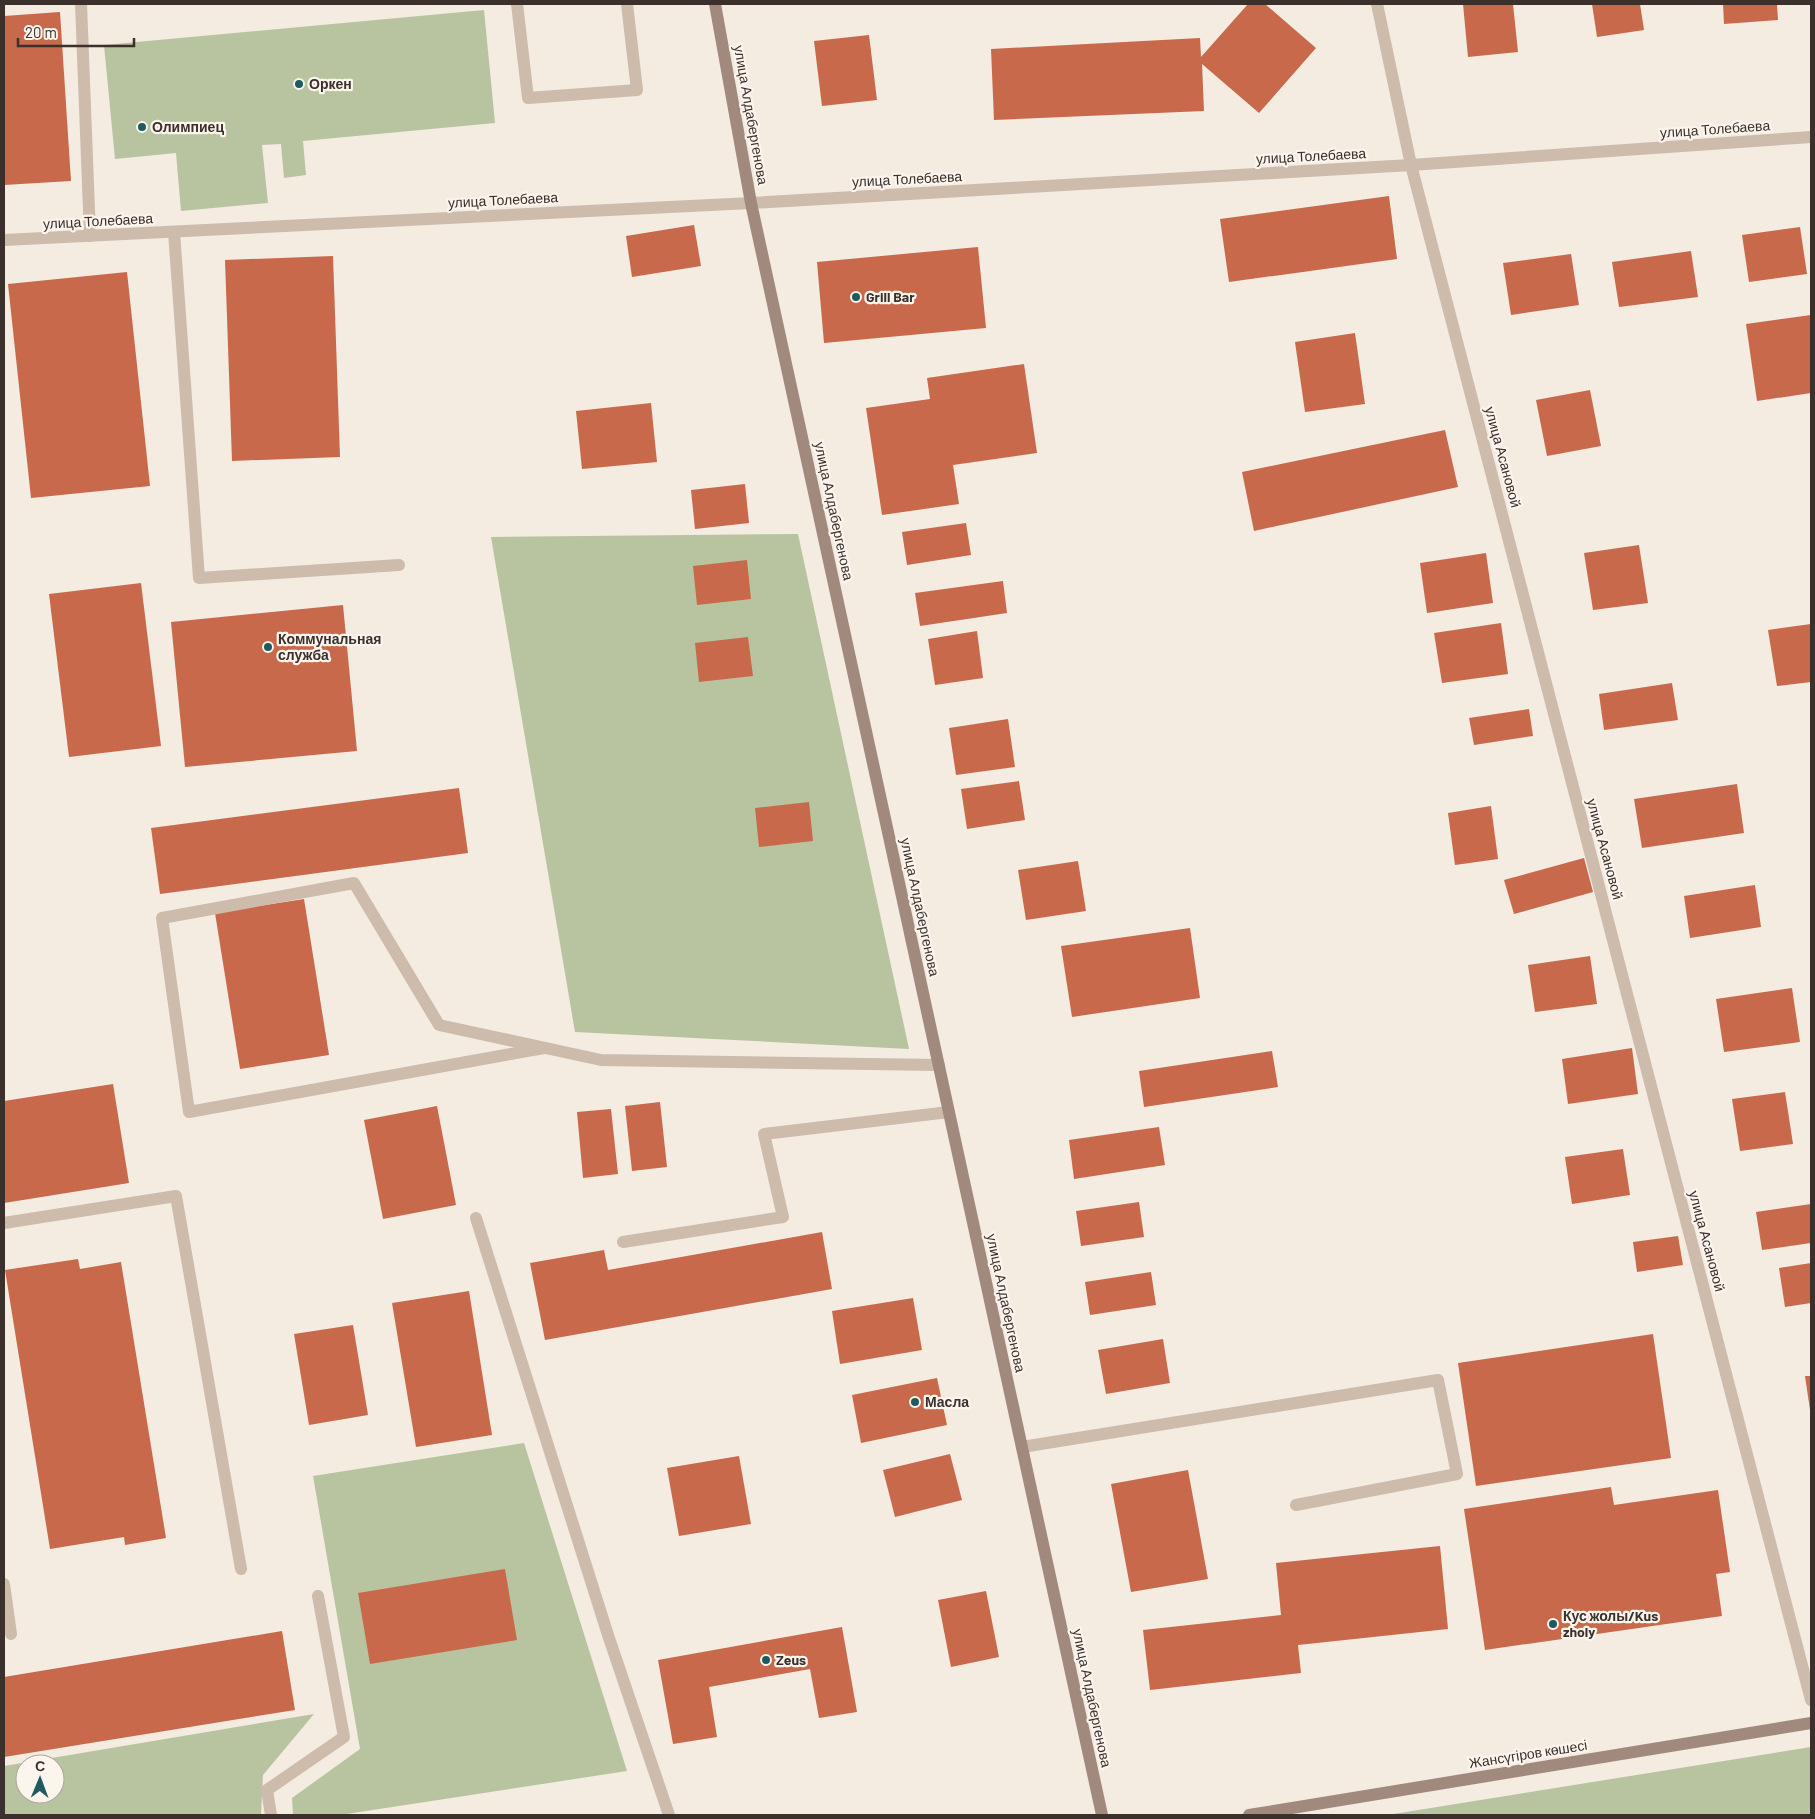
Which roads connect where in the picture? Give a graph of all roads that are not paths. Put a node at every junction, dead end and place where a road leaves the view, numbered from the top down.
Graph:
1 (81, 4) edge
2 (517, 4) edge
3 (627, 4) edge
4 (715, 4) edge
5 (1377, 4) edge
6 (1811, 137) edge
7 (1411, 165) junction
8 (751, 203) junction
9 (174, 232) junction
10 (90, 236) junction
11 (4, 240) edge
12 (399, 565) dead end
13 (544, 1048) junction
14 (939, 1065) junction
15 (949, 1112) junction
16 (476, 1218) dead end
17 (4, 1223) edge
18 (623, 1242) dead end
19 (1022, 1447) junction
20 (1296, 1505) dead end
21 (241, 1568) dead end
22 (4, 1584) edge
23 (318, 1596) dead end
24 (11, 1634) dead end
25 (1811, 1700) edge
26 (1811, 1723) edge
27 (271, 1815) edge
28 (669, 1815) edge
29 (1102, 1815) edge
30 (1249, 1815) edge

1 - 10 street
2 - 3 street
4 - 8 street, улица Алдабергенова
5 - 7 street, улица Асановой
6 - 7 street, улица Толебаева
7 - 8 street, улица Толебаева
7 - 25 street, улица Асановой
8 - 9 street, улица Толебаева
8 - 14 street, улица Алдабергенова
9 - 10 street, улица Толебаева
9 - 12 street
10 - 11 street, улица Толебаева
13 - 13 street
13 - 14 street
14 - 15 street, улица Алдабергенова
15 - 18 street
15 - 19 street, улица Алдабергенова
16 - 28 street
17 - 21 street
19 - 20 street
19 - 29 street, улица Алдабергенова
22 - 24 street
23 - 27 street
26 - 30 street, Жансүгіров көшесі

